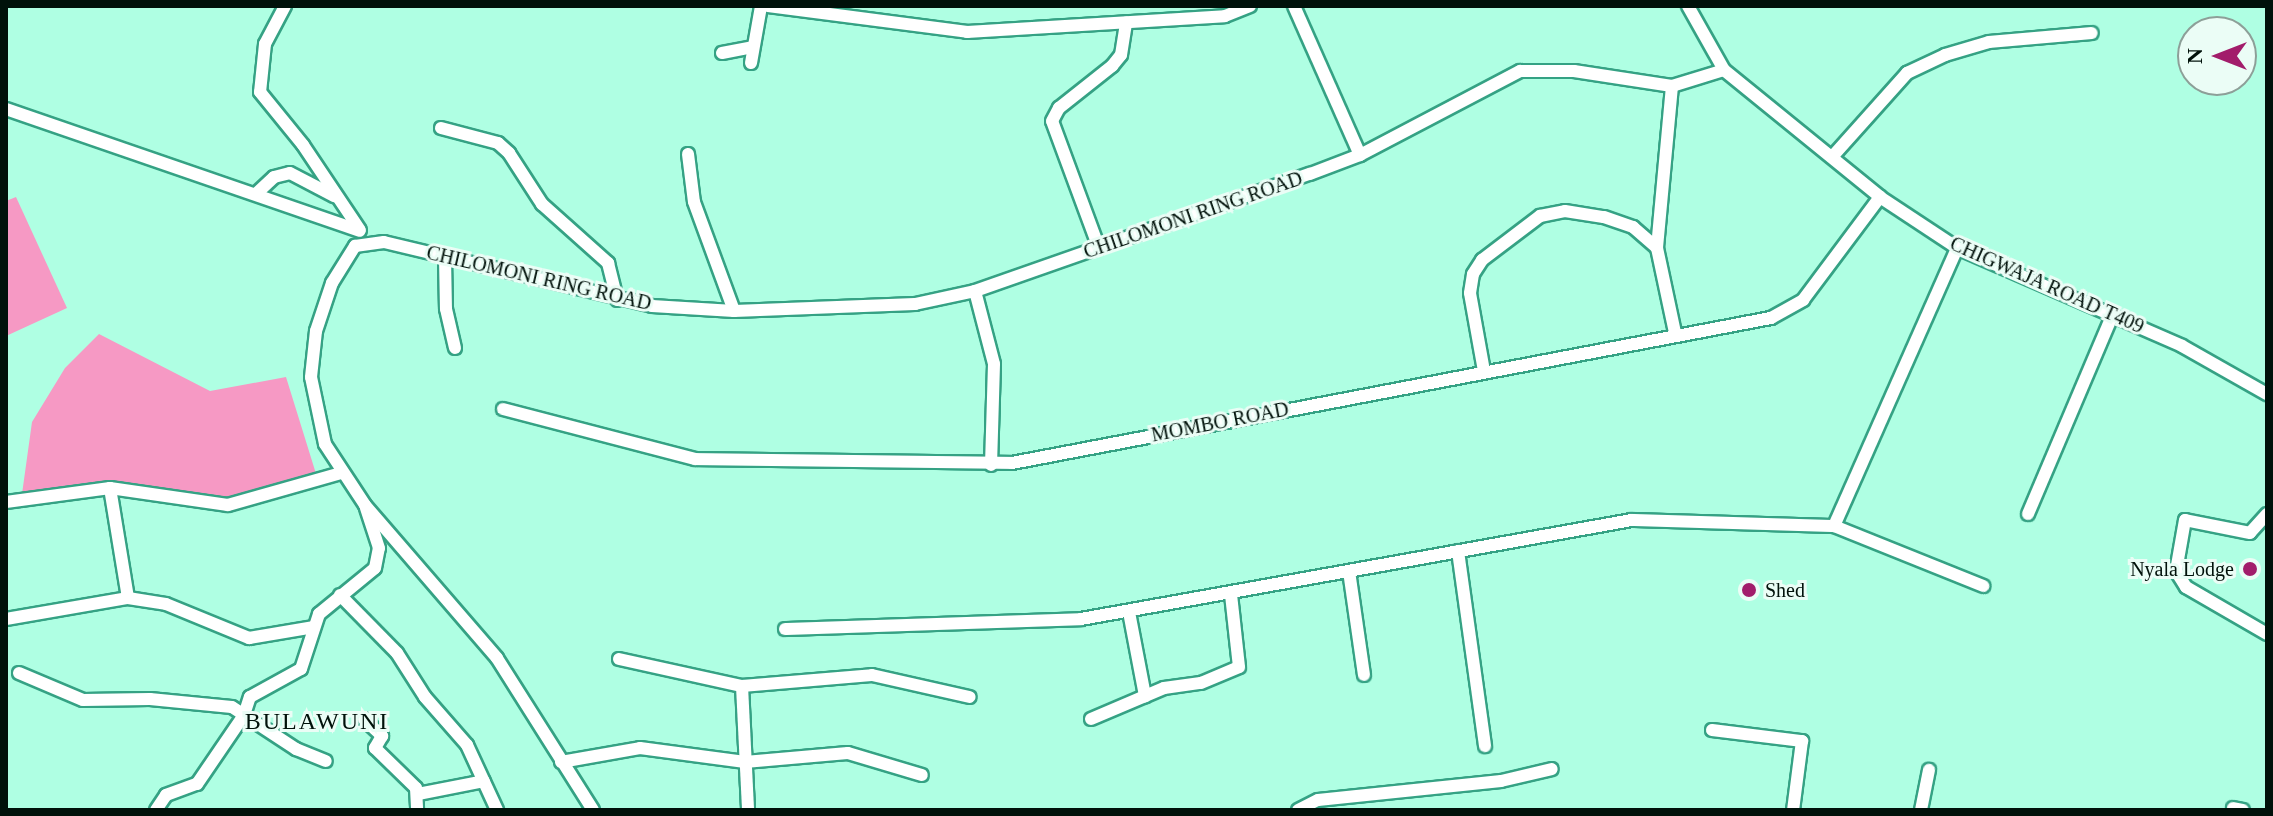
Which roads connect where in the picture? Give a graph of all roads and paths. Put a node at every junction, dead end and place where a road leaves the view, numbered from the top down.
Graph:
1 (285, 6) edge
2 (761, 6) edge
3 (768, 6) edge
4 (1250, 6) edge
5 (1294, 6) edge
6 (1688, 6) edge
7 (1126, 22) junction
8 (2092, 33) dead end
9 (752, 47) junction
10 (722, 53) dead end
11 (751, 63) dead end
12 (1724, 70) junction
13 (1672, 86) junction
14 (6, 109) edge
15 (441, 128) dead end
16 (688, 154) dead end
17 (1360, 155) junction
18 (1832, 157) junction
19 (258, 192) junction
20 (1880, 197) junction
21 (338, 198) junction
22 (360, 231) junction
23 (371, 240) junction
24 (1099, 248) junction
25 (1657, 248) junction
26 (1957, 248) junction
27 (445, 258) junction
28 (975, 291) junction
29 (617, 300) junction
30 (734, 311) junction
31 (2112, 316) junction
32 (1675, 333) junction
33 (455, 348) dead end
34 (1484, 371) junction
35 (2267, 394) edge
36 (503, 409) dead end
37 (991, 465) junction
38 (341, 473) junction
39 (110, 488) junction
40 (6, 502) edge
41 (365, 505) junction
42 (2028, 514) dead end
43 (2267, 514) edge
44 (1834, 526) junction
45 (1458, 551) junction
46 (1349, 571) junction
47 (1983, 586) dead end
48 (1231, 594) junction
49 (340, 595) junction
50 (128, 598) junction
51 (1129, 612) junction
52 (6, 619) edge
53 (314, 627) junction
54 (785, 629) dead end
55 (2267, 634) edge
56 (619, 659) dead end
57 (19, 673) dead end
58 (1364, 675) dead end
59 (742, 686) junction
60 (1145, 696) junction
61 (970, 697) dead end
62 (244, 715) junction
63 (364, 719) dead end
64 (1091, 719) dead end
65 (1712, 730) dead end
66 (1485, 746) dead end
67 (326, 761) dead end
68 (561, 762) junction
69 (745, 762) junction
70 (1552, 769) dead end
71 (1929, 770) dead end
72 (922, 775) dead end
73 (484, 781) junction
74 (418, 794) junction
75 (156, 810) edge
76 (417, 810) edge
77 (497, 810) edge
78 (593, 810) edge
79 (748, 810) edge
80 (1298, 810) edge
81 (1793, 810) edge
82 (1921, 810) edge

1 - 21 street
2 - 9 street
3 - 7 street
4 - 7 street
5 - 17 street
6 - 12 street
7 - 24 street
8 - 18 street
9 - 10 street
9 - 11 street
12 - 13 street, CHILOMONI RING ROAD
12 - 18 street, CHIGWAJA ROAD T409
13 - 17 street, CHILOMONI RING ROAD
13 - 25 street
14 - 19 street
15 - 29 street
16 - 30 street
17 - 24 street, CHILOMONI RING ROAD
18 - 20 street, CHIGWAJA ROAD T409
19 - 21 street
19 - 22 street
20 - 26 street, CHIGWAJA ROAD T409
20 - 32 street, MOMBO ROAD
21 - 22 street
22 - 23 street
23 - 27 street, CHILOMONI RING ROAD
23 - 38 street
24 - 28 street, CHILOMONI RING ROAD
25 - 32 street
25 - 34 street
26 - 31 street, CHIGWAJA ROAD T409
26 - 44 street
27 - 29 street, CHILOMONI RING ROAD
27 - 33 street
28 - 30 street, CHILOMONI RING ROAD
28 - 37 street
29 - 30 street, CHILOMONI RING ROAD
31 - 35 street, CHIGWAJA ROAD T409
31 - 42 street
32 - 34 street, MOMBO ROAD
34 - 37 street, MOMBO ROAD
36 - 37 street, MOMBO ROAD
38 - 39 street
38 - 41 street
39 - 40 street
39 - 50 street
41 - 49 street
41 - 68 street
43 - 55 street
44 - 45 street
44 - 47 street
45 - 46 street
45 - 66 street
46 - 48 street
46 - 58 street
48 - 51 street
48 - 60 street
49 - 53 street
49 - 73 street
50 - 52 street
50 - 53 street
51 - 54 street
51 - 60 street
53 - 62 street
56 - 59 street
57 - 62 street
59 - 61 street
59 - 69 street
60 - 64 street
62 - 67 street
62 - 75 street
63 - 74 street
65 - 81 street
68 - 69 street
68 - 78 street
69 - 72 street
69 - 79 street
70 - 80 street
71 - 82 street
73 - 74 street
73 - 77 street
74 - 76 street

